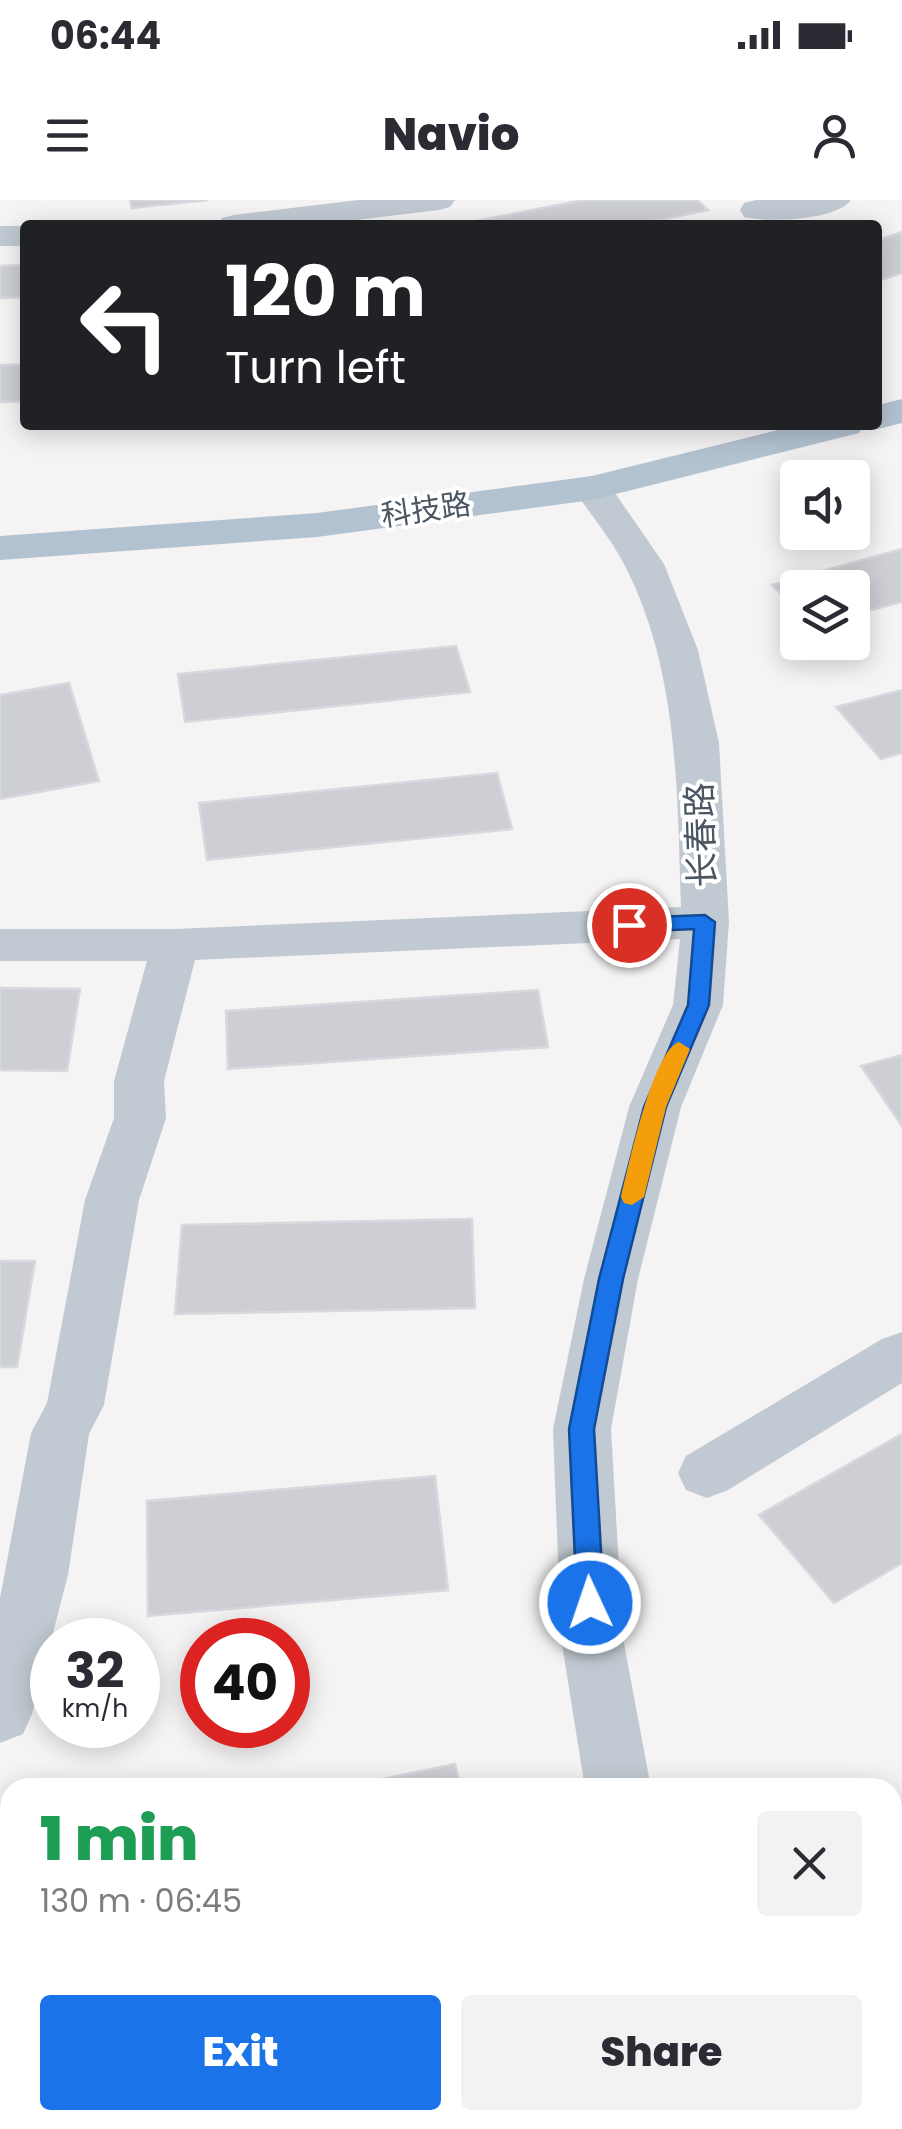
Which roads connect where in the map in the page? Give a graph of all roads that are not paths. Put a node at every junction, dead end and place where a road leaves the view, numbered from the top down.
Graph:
1 (836, 200) edge
2 (418, 208) edge
3 (753, 212) edge
4 (288, 220) edge
5 (825, 430) edge
6 (592, 488) junction
7 (0, 548) edge
8 (705, 922) junction
9 (0, 945) edge
10 (175, 946) junction
11 (902, 1356) edge
12 (707, 1473) dead end
13 (0, 1714) edge
14 (616, 1778) edge

1 - 3 street
2 - 4 street
5 - 6 main road, 科技路
6 - 7 main road, 科技路
6 - 8 street, 长春路
8 - 10 street
8 - 14 street, 长春路
9 - 10 street
10 - 13 street
11 - 12 street

